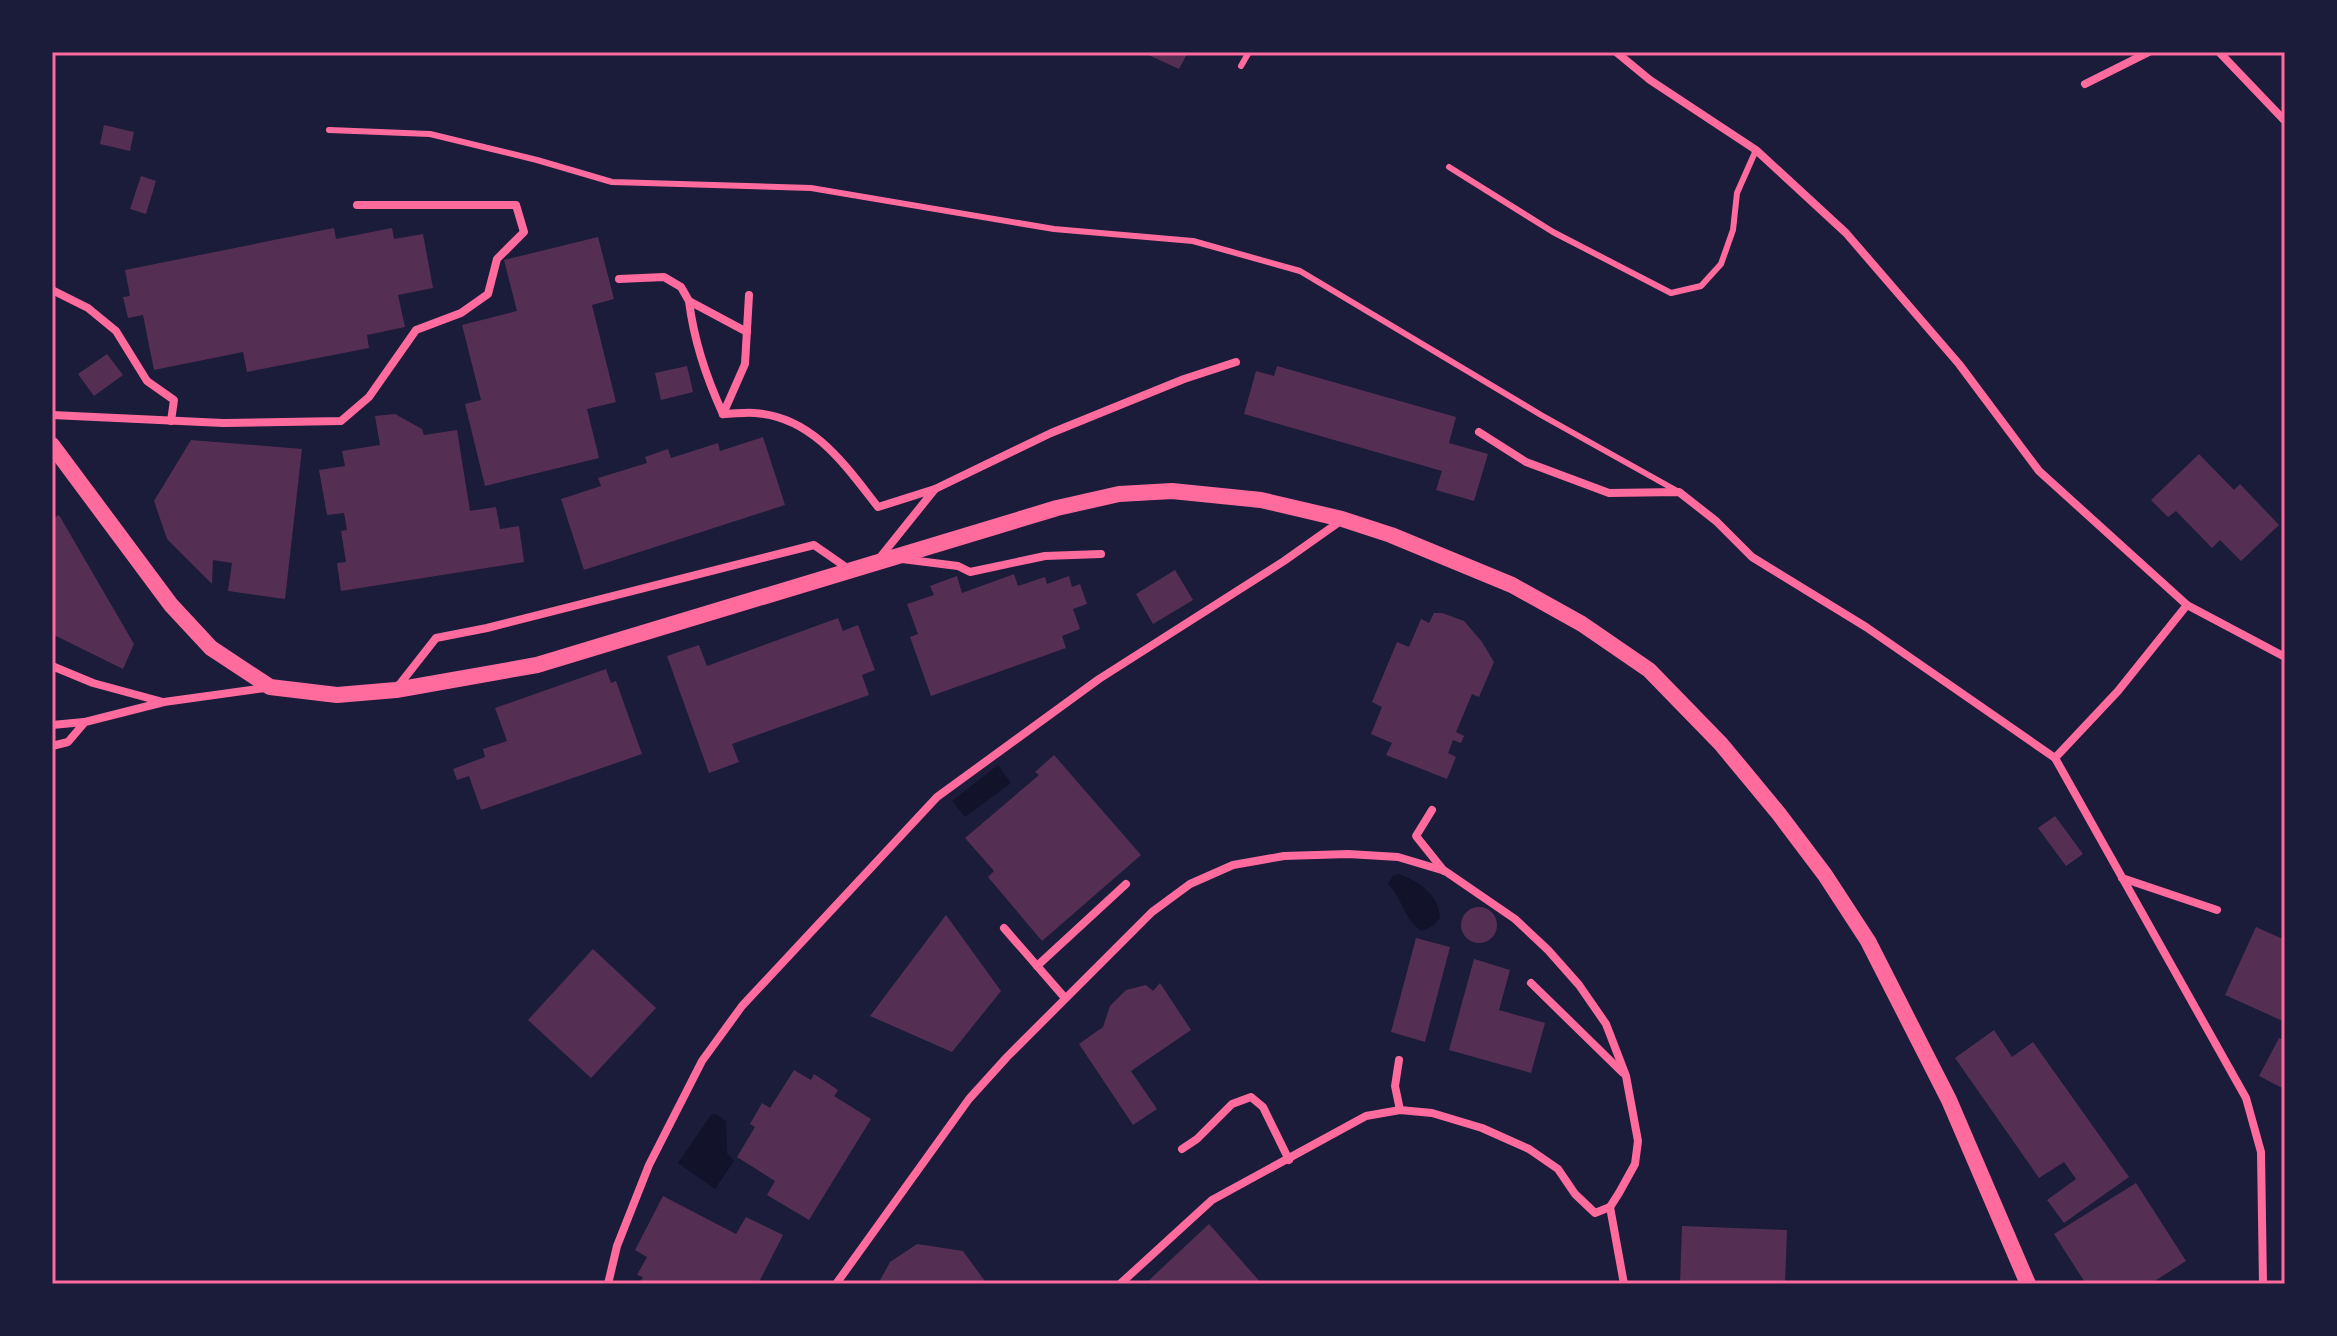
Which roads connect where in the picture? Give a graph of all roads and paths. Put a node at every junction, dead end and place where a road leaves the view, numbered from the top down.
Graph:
1 (1249, 52) edge
2 (1616, 52) edge
3 (2149, 52) edge
4 (2219, 52) edge
5 (1241, 66) dead end
6 (2085, 84) dead end
7 (2285, 121) edge
8 (329, 130) dead end
9 (1756, 150) junction
10 (1449, 167) dead end
11 (357, 205) dead end
12 (619, 279) dead end
13 (52, 290) edge
14 (749, 295) dead end
15 (689, 301) junction
16 (747, 332) junction
17 (1236, 362) dead end
18 (723, 414) junction
19 (52, 415) edge
20 (171, 421) junction
21 (1479, 432) dead end
22 (52, 445) edge
23 (935, 489) junction
24 (1679, 492) junction
25 (1342, 519) junction
26 (1101, 554) dead end
27 (893, 558) junction
28 (875, 563) junction
29 (850, 571) junction
30 (2187, 605) junction
31 (2285, 657) edge
32 (52, 666) edge
33 (270, 687) junction
34 (396, 690) junction
35 (164, 702) junction
36 (85, 722) junction
37 (52, 725) edge
38 (52, 746) edge
39 (2055, 758) junction
40 (1432, 810) dead end
41 (1445, 871) junction
42 (2121, 878) junction
43 (1126, 884) dead end
44 (2217, 910) dead end
45 (1004, 928) dead end
46 (1037, 966) junction
47 (1531, 983) dead end
48 (1065, 998) junction
49 (1399, 1060) dead end
50 (1626, 1076) junction
51 (1400, 1110) junction
52 (1182, 1149) dead end
53 (1289, 1160) junction
54 (1610, 1207) junction
55 (608, 1284) edge
56 (836, 1284) edge
57 (1120, 1284) edge
58 (1624, 1284) edge
59 (2028, 1284) edge
60 (2263, 1284) edge

1 - 5 lane
2 - 9 street
3 - 6 street
4 - 7 street
8 - 24 lane
9 - 10 lane
9 - 30 street
11 - 20 street
12 - 15 street
13 - 20 street
14 - 16 street
15 - 16 street
15 - 18 street
16 - 18 street
17 - 23 street
18 - 23 street
19 - 20 street
21 - 24 street
22 - 33 main road
23 - 28 street
24 - 39 street
25 - 27 main road
25 - 55 street
25 - 59 main road
26 - 27 street
27 - 28 main road
28 - 29 main road
29 - 34 main road
29 - 34 street
30 - 31 street
30 - 39 street
32 - 35 street
33 - 34 main road
33 - 35 street
35 - 36 street
36 - 37 street
36 - 38 street
39 - 42 street
40 - 41 street
41 - 48 street
41 - 50 street
42 - 44 street
42 - 60 street
43 - 46 street
45 - 46 street
46 - 48 street
47 - 50 street
48 - 56 street
49 - 51 street
50 - 54 street
51 - 53 street
51 - 54 street
52 - 53 street
53 - 57 street
54 - 58 street

